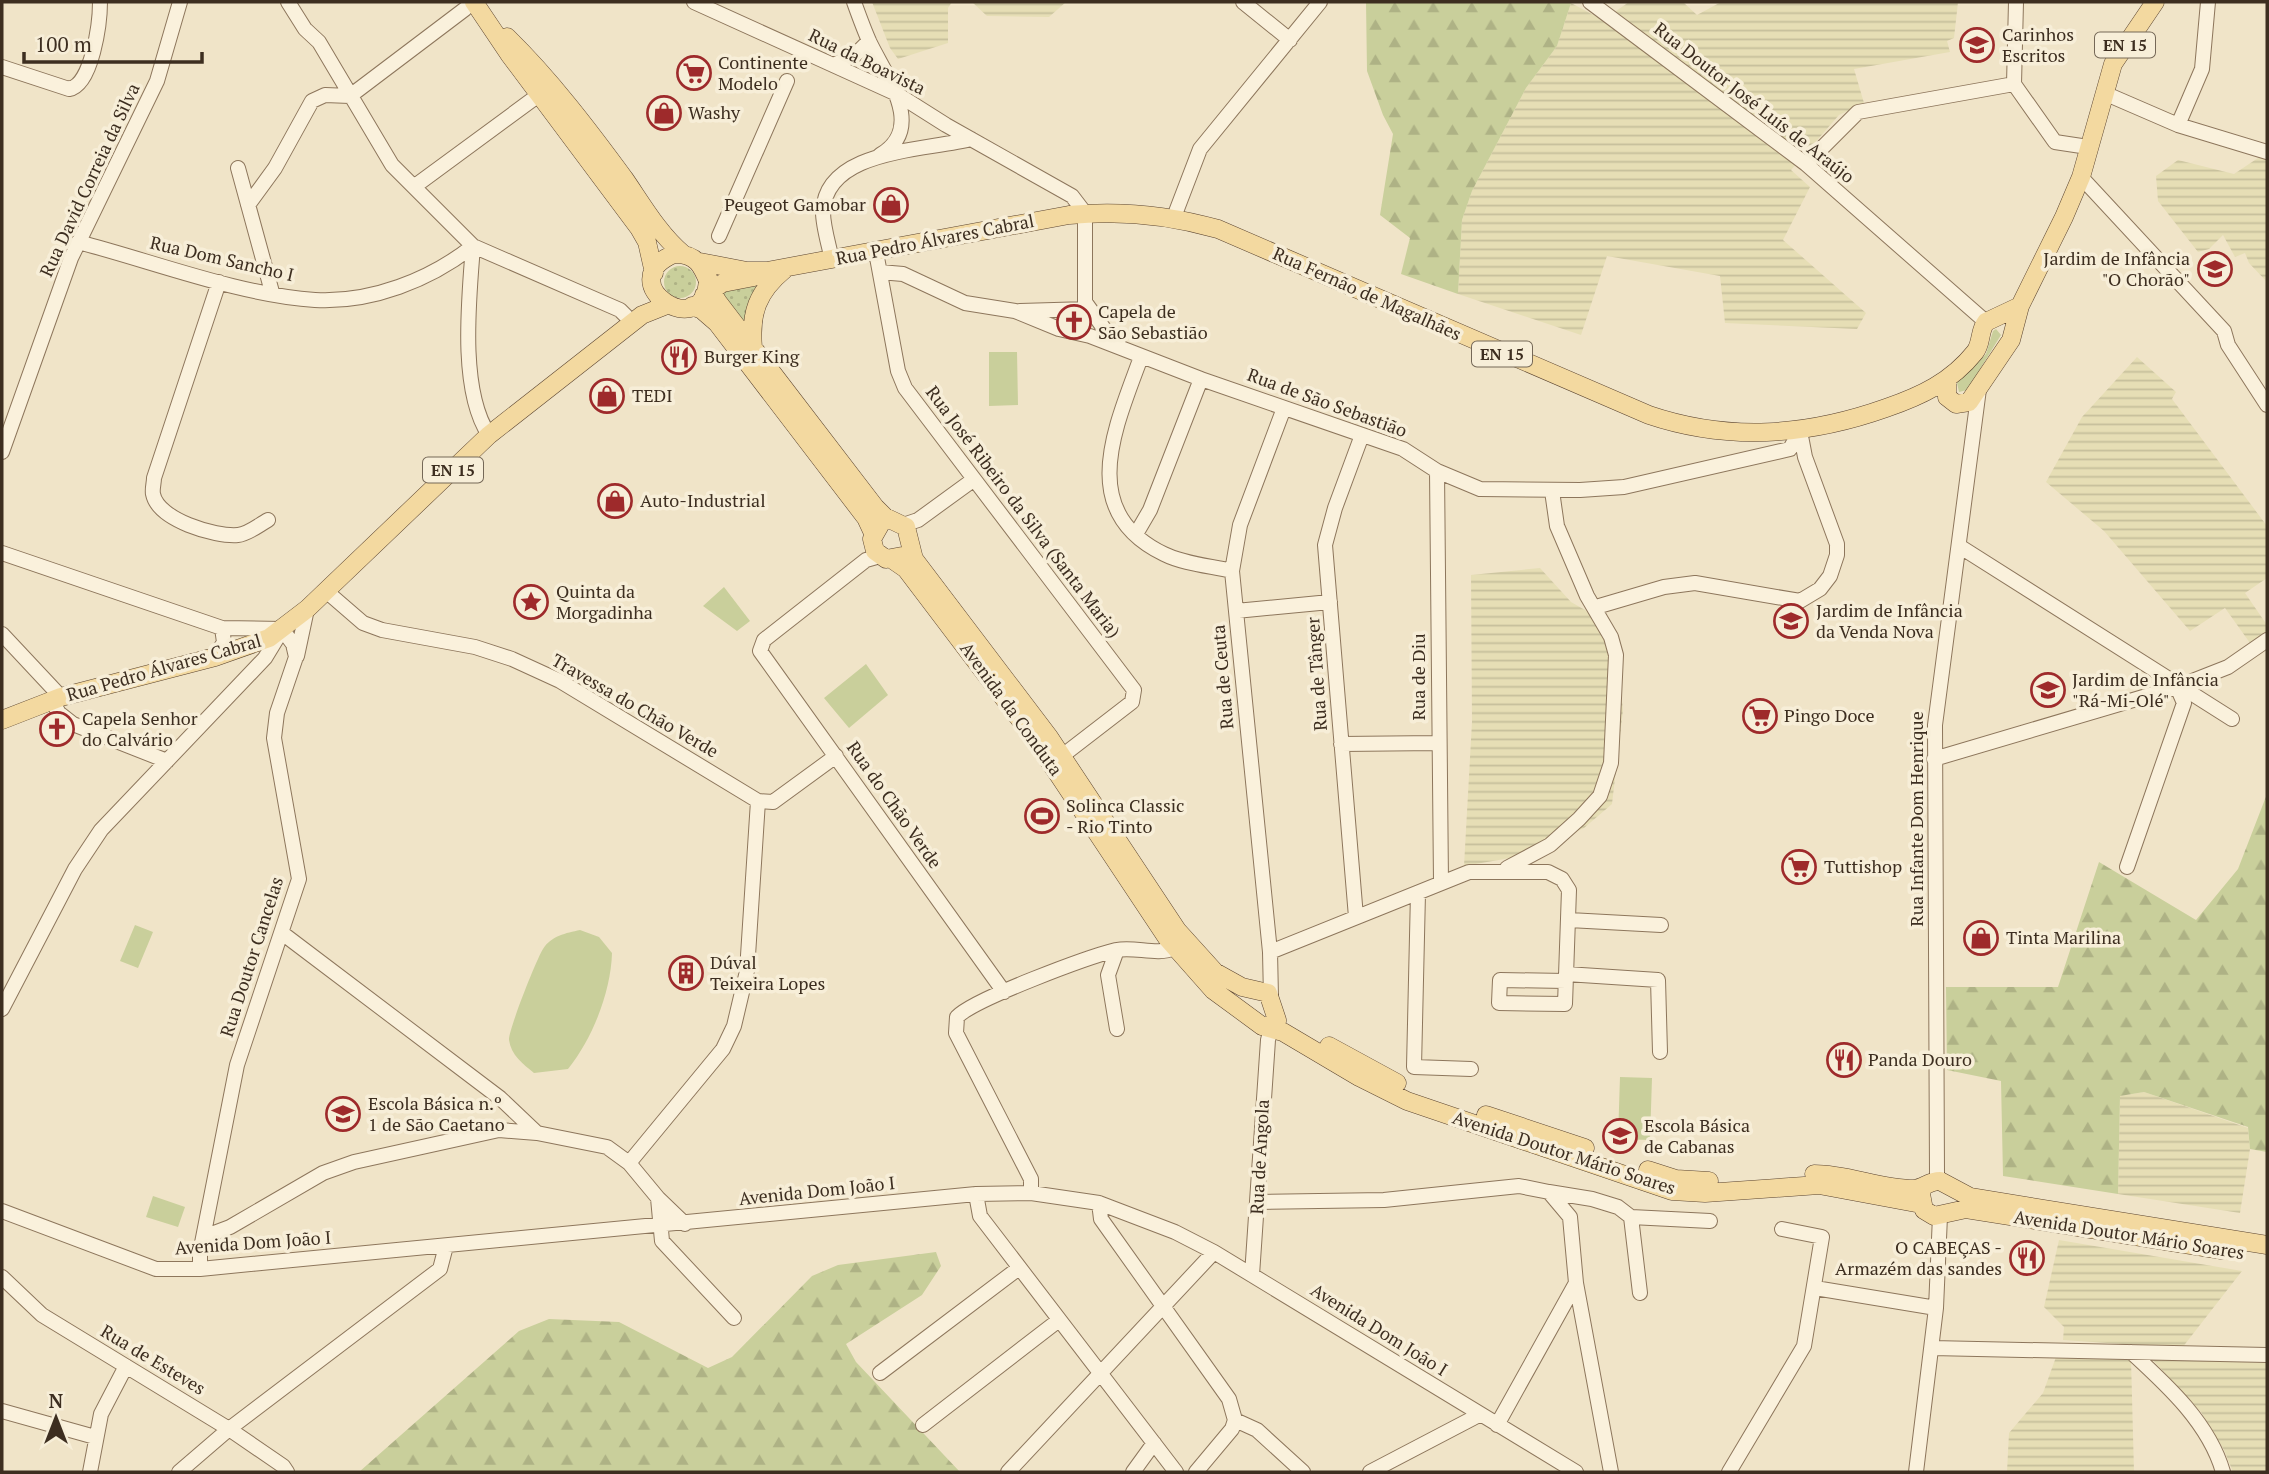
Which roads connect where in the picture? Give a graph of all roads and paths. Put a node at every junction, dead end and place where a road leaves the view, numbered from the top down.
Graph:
1 (100, 2) edge
2 (180, 2) edge
3 (288, 2) edge
4 (694, 2) edge
5 (854, 2) edge
6 (1243, 2) edge
7 (1320, 2) edge
8 (1590, 2) edge
9 (2016, 2) edge
10 (2155, 2) edge
11 (2207, 2) edge
12 (475, 9) edge
13 (499, 29) junction
14 (1290, 40) junction
15 (869, 41) junction
16 (833, 65) junction
17 (3, 72) edge
18 (787, 81) dead end
19 (2014, 84) junction
20 (2105, 93) junction
21 (897, 94) junction
22 (537, 95) junction
23 (350, 96) junction
24 (2178, 125) junction
25 (592, 135) junction
26 (971, 139) junction
27 (2088, 147) junction
28 (2267, 152) edge
29 (873, 159) junction
30 (1806, 163) junction
31 (238, 169) dead end
32 (2081, 177) junction
33 (415, 187) junction
34 (248, 205) junction
35 (1085, 213) junction
36 (1174, 217) junction
37 (719, 236) dead end
38 (78, 242) junction
39 (473, 246) junction
40 (876, 252) junction
41 (683, 254) junction
42 (831, 260) junction
43 (785, 269) junction
44 (880, 272) junction
45 (653, 278) junction
46 (219, 282) junction
47 (703, 286) junction
48 (272, 292) junction
49 (667, 305) junction
50 (2020, 306) junction
51 (1088, 309) junction
52 (1015, 311) junction
53 (1991, 320) junction
54 (632, 322) junction
55 (2012, 334) junction
56 (1118, 347) junction
57 (753, 348) junction
58 (1141, 357) junction
59 (1201, 379) junction
60 (1979, 389) junction
61 (1950, 393) junction
62 (2267, 405) edge
63 (1284, 408) junction
64 (1974, 426) junction
65 (1800, 431) junction
66 (489, 435) junction
67 (1363, 435) junction
68 (2, 452) edge
69 (1437, 471) junction
70 (973, 480) junction
71 (1552, 491) junction
72 (268, 520) dead end
73 (907, 529) junction
74 (1136, 534) junction
75 (1959, 546) junction
76 (877, 551) junction
77 (2, 553) edge
78 (1232, 571) junction
79 (326, 591) junction
80 (1330, 602) junction
81 (1595, 607) junction
82 (307, 609) junction
83 (1236, 611) junction
84 (222, 628) junction
85 (282, 629) junction
86 (2, 634) edge
87 (2267, 640) edge
88 (215, 657) junction
89 (296, 657) junction
90 (2177, 687) junction
91 (56, 699) junction
92 (2232, 719) dead end
93 (2, 720) edge
94 (1438, 743) junction
95 (1341, 744) junction
96 (836, 756) junction
97 (1062, 756) junction
98 (1934, 759) junction
99 (167, 761) junction
100 (758, 801) junction
101 (2127, 867) dead end
102 (1503, 870) junction
103 (1441, 882) junction
104 (1418, 893) junction
105 (1356, 917) junction
106 (1569, 920) junction
107 (1661, 925) dead end
108 (282, 933) junction
109 (1175, 948) junction
110 (1118, 950) junction
111 (1270, 951) junction
112 (1566, 977) junction
113 (1266, 991) junction
114 (1003, 992) junction
115 (2, 1009) edge
116 (1270, 1027) junction
117 (1117, 1029) dead end
118 (1660, 1052) dead end
119 (1471, 1069) dead end
120 (537, 1133) junction
121 (629, 1163) junction
122 (1549, 1192) junction
123 (1031, 1193) junction
124 (976, 1194) junction
125 (659, 1198) junction
126 (1592, 1199) junction
127 (1937, 1199) junction
128 (1258, 1202) junction
129 (1099, 1203) junction
130 (2, 1211) edge
131 (1570, 1217) junction
132 (1630, 1217) junction
133 (1710, 1221) dead end
134 (685, 1224) junction
135 (662, 1226) junction
136 (1782, 1229) dead end
137 (206, 1236) junction
138 (2267, 1245) edge
139 (446, 1247) junction
140 (1214, 1252) junction
141 (2267, 1257) edge
142 (1019, 1268) junction
143 (200, 1269) junction
144 (1252, 1275) junction
145 (2, 1277) edge
146 (1576, 1283) junction
147 (1815, 1288) junction
148 (1640, 1293) dead end
149 (1164, 1307) junction
150 (1936, 1308) junction
151 (734, 1318) dead end
152 (1059, 1320) junction
153 (1556, 1321) junction
154 (1586, 1334) junction
155 (1932, 1348) junction
156 (2131, 1352) junction
157 (2267, 1355) edge
158 (126, 1366) junction
159 (880, 1373) dead end
160 (1100, 1373) junction
161 (2, 1411) edge
162 (1479, 1415) junction
163 (1235, 1420) junction
164 (923, 1425) dead end
165 (1497, 1425) junction
166 (229, 1429) junction
167 (94, 1437) junction
168 (1154, 1443) junction
169 (90, 1472) edge
170 (179, 1472) edge
171 (287, 1472) edge
172 (1008, 1472) edge
173 (1133, 1472) edge
174 (1176, 1472) edge
175 (1196, 1472) edge
176 (1303, 1472) edge
177 (1370, 1472) edge
178 (1576, 1472) edge
179 (1611, 1472) edge
180 (1729, 1472) edge
181 (1916, 1472) edge
182 (2222, 1472) edge

1 - 17 street
2 - 38 street, Rua David Correia da Silva
3 - 23 street
4 - 16 street, Rua da Boavista
5 - 15 street
6 - 14 street
7 - 14 street
8 - 30 street, Rua Doutor José Luís de Araújo
9 - 19 street
10 - 20 main road, EN 15
11 - 24 street
12 - 13 main road
12 - 22 main road
12 - 23 street
13 - 22 street
13 - 25 main road
14 - 36 street
15 - 16 street
15 - 21 street
16 - 21 street, Rua da Boavista
18 - 37 street
19 - 27 street
19 - 30 street
20 - 24 street
20 - 27 main road, EN 15
21 - 26 street, Rua da Boavista
21 - 29 street
22 - 25 street
22 - 33 street
22 - 45 main road
23 - 33 street
23 - 34 street
24 - 28 street
25 - 41 main road
26 - 29 street
26 - 35 street, Rua da Boavista
27 - 32 main road, EN 15
29 - 42 street
30 - 53 street, Rua Doutor José Luís de Araújo
31 - 34 street
32 - 50 main road, EN 15
32 - 62 street
33 - 39 street
34 - 48 street
35 - 36 main road, Rua Fernão de Magalhães / EN 15
35 - 40 main road, Rua Pedro Álvares Cabral / EN 15
35 - 51 street
36 - 65 main road, Rua Fernão de Magalhães / EN 15
38 - 46 street, Rua Dom Sancho I
38 - 68 street, Rua David Correia da Silva
39 - 48 street, Rua Dom Sancho I
39 - 54 street
39 - 66 street
40 - 42 main road, Rua Pedro Álvares Cabral / EN 15
40 - 44 street, Rua José Ribeiro da Silva (Santa Maria)
41 - 45 main road
41 - 47 main road, EN 15
42 - 43 main road, Rua Pedro Álvares Cabral / EN 15
43 - 47 main road, Rua Pedro Álvares Cabral / EN 15
43 - 47 main road, Rua Pedro Álvares Cabral / EN 15
43 - 57 main road
44 - 52 street, Rua de São Sebastião
44 - 70 street, Rua José Ribeiro da Silva (Santa Maria)
45 - 49 main road
45 - 54 main road, Rua Pedro Álvares Cabral / EN 15
46 - 48 street, Rua Dom Sancho I
46 - 72 street
47 - 49 main road, EN 15
47 - 57 main road, Avenida da Conduta
47 - 76 main road, Avenida da Conduta
49 - 54 main road, Rua Pedro Álvares Cabral / EN 15
50 - 53 main road
50 - 55 main road
51 - 52 street, Rua de São Sebastião
51 - 56 street, Rua de São Sebastião
52 - 56 street, Rua de São Sebastião
53 - 55 main road
53 - 61 main road
54 - 66 main road, Rua Pedro Álvares Cabral / EN 15
55 - 60 main road
56 - 58 street, Rua de São Sebastião
57 - 73 main road, Avenida da Conduta
58 - 59 street, Rua de São Sebastião
58 - 74 street
59 - 63 street, Rua de São Sebastião
59 - 74 street
60 - 61 main road
60 - 64 street, Rua Infante Dom Henrique
61 - 64 street
61 - 65 main road, Rua Fernão de Magalhães / EN 15
63 - 67 street, Rua de São Sebastião
63 - 78 street, Rua de Ceuta
64 - 75 street, Rua Infante Dom Henrique
65 - 71 street, Rua de São Sebastião
65 - 81 street
66 - 79 main road, Rua Pedro Álvares Cabral / EN 15
67 - 69 street, Rua de São Sebastião
67 - 80 street, Rua de Tânger
69 - 71 street, Rua de São Sebastião
69 - 94 street, Rua de Diu
70 - 73 street
70 - 97 street, Rua José Ribeiro da Silva (Santa Maria)
71 - 81 street
73 - 76 main road
73 - 76 main road
73 - 97 main road, Avenida da Conduta
74 - 78 street
75 - 90 street
75 - 98 street, Rua Infante Dom Henrique
76 - 96 street, Rua do Chão Verde
76 - 109 main road, Avenida da Conduta
77 - 84 street
78 - 83 street, Rua de Ceuta
79 - 82 main road, Rua Pedro Álvares Cabral / EN 15
79 - 100 street, Travessa do Chão Verde
80 - 83 street
80 - 95 street, Rua de Tânger
81 - 102 street
82 - 85 main road, Rua Pedro Álvares Cabral / EN 15
82 - 89 street, Rua Doutor Cancelas
83 - 111 street, Rua de Ceuta
84 - 85 street
84 - 88 street
85 - 88 main road, Rua Pedro Álvares Cabral / EN 15
85 - 89 street
85 - 99 street
86 - 91 street
87 - 90 street
88 - 91 main road, Rua Pedro Álvares Cabral / EN 15
89 - 108 street, Rua Doutor Cancelas
90 - 92 street
90 - 98 street
90 - 101 street
91 - 93 main road, Rua Pedro Álvares Cabral / EN 15
91 - 99 street
94 - 95 street
94 - 103 street, Rua de Diu
95 - 105 street, Rua de Tânger
96 - 100 street
96 - 114 street, Rua do Chão Verde
97 - 113 main road, Avenida da Conduta
98 - 127 street, Rua Infante Dom Henrique
99 - 115 street
100 - 121 street
102 - 103 street
102 - 106 street
103 - 104 street
104 - 105 street
104 - 119 street
105 - 111 street
106 - 107 street
106 - 112 street
108 - 120 street
108 - 137 street, Rua Doutor Cancelas
109 - 110 street
109 - 116 main road, Avenida da Conduta
110 - 114 street
110 - 117 street
111 - 113 street, Rua de Angola
112 - 112 street
112 - 118 street
113 - 116 main road, Rua de Angola
114 - 123 street
116 - 127 main road, Avenida Doutor Mário Soares
116 - 128 street, Rua de Angola
120 - 121 street
120 - 137 street
121 - 125 street
122 - 126 street
122 - 128 street
122 - 131 street
123 - 124 street, Avenida Dom João I
123 - 129 street, Avenida Dom João I
124 - 134 street, Avenida Dom João I
124 - 142 street
125 - 134 street
125 - 135 street
126 - 131 street
126 - 132 street
127 - 138 main road, Avenida Doutor Mário Soares
127 - 141 main road, Avenida Doutor Mário Soares
127 - 150 street, Rua Infante Dom Henrique
128 - 144 street, Rua de Angola
129 - 140 street, Avenida Dom João I
129 - 149 street
130 - 143 street, Avenida Dom João I
131 - 146 street
132 - 133 street
132 - 148 street
134 - 135 street, Avenida Dom João I
135 - 139 street, Avenida Dom João I
135 - 151 street
136 - 147 street
137 - 143 street, Rua Doutor Cancelas
139 - 143 street, Avenida Dom João I
139 - 166 street
140 - 144 street, Avenida Dom João I
140 - 149 street
142 - 152 street
142 - 159 street
144 - 162 street, Avenida Dom João I
145 - 158 street, Rua de Esteves
146 - 153 street
146 - 154 street
147 - 150 street
147 - 180 street
149 - 160 street
149 - 163 street
150 - 155 street, Rua Infante Dom Henrique
152 - 160 street
152 - 164 street
153 - 154 street
153 - 165 street
154 - 179 street
155 - 156 street
155 - 181 street, Rua Infante Dom Henrique
156 - 157 street
156 - 182 street
158 - 166 street, Rua de Esteves
158 - 167 street
160 - 168 street
160 - 172 street
161 - 167 street
162 - 165 street, Avenida Dom João I
162 - 177 street
163 - 175 street
163 - 176 street
165 - 178 street, Avenida Dom João I
166 - 170 street
166 - 171 street, Rua de Esteves
167 - 169 street
168 - 173 street
168 - 174 street

